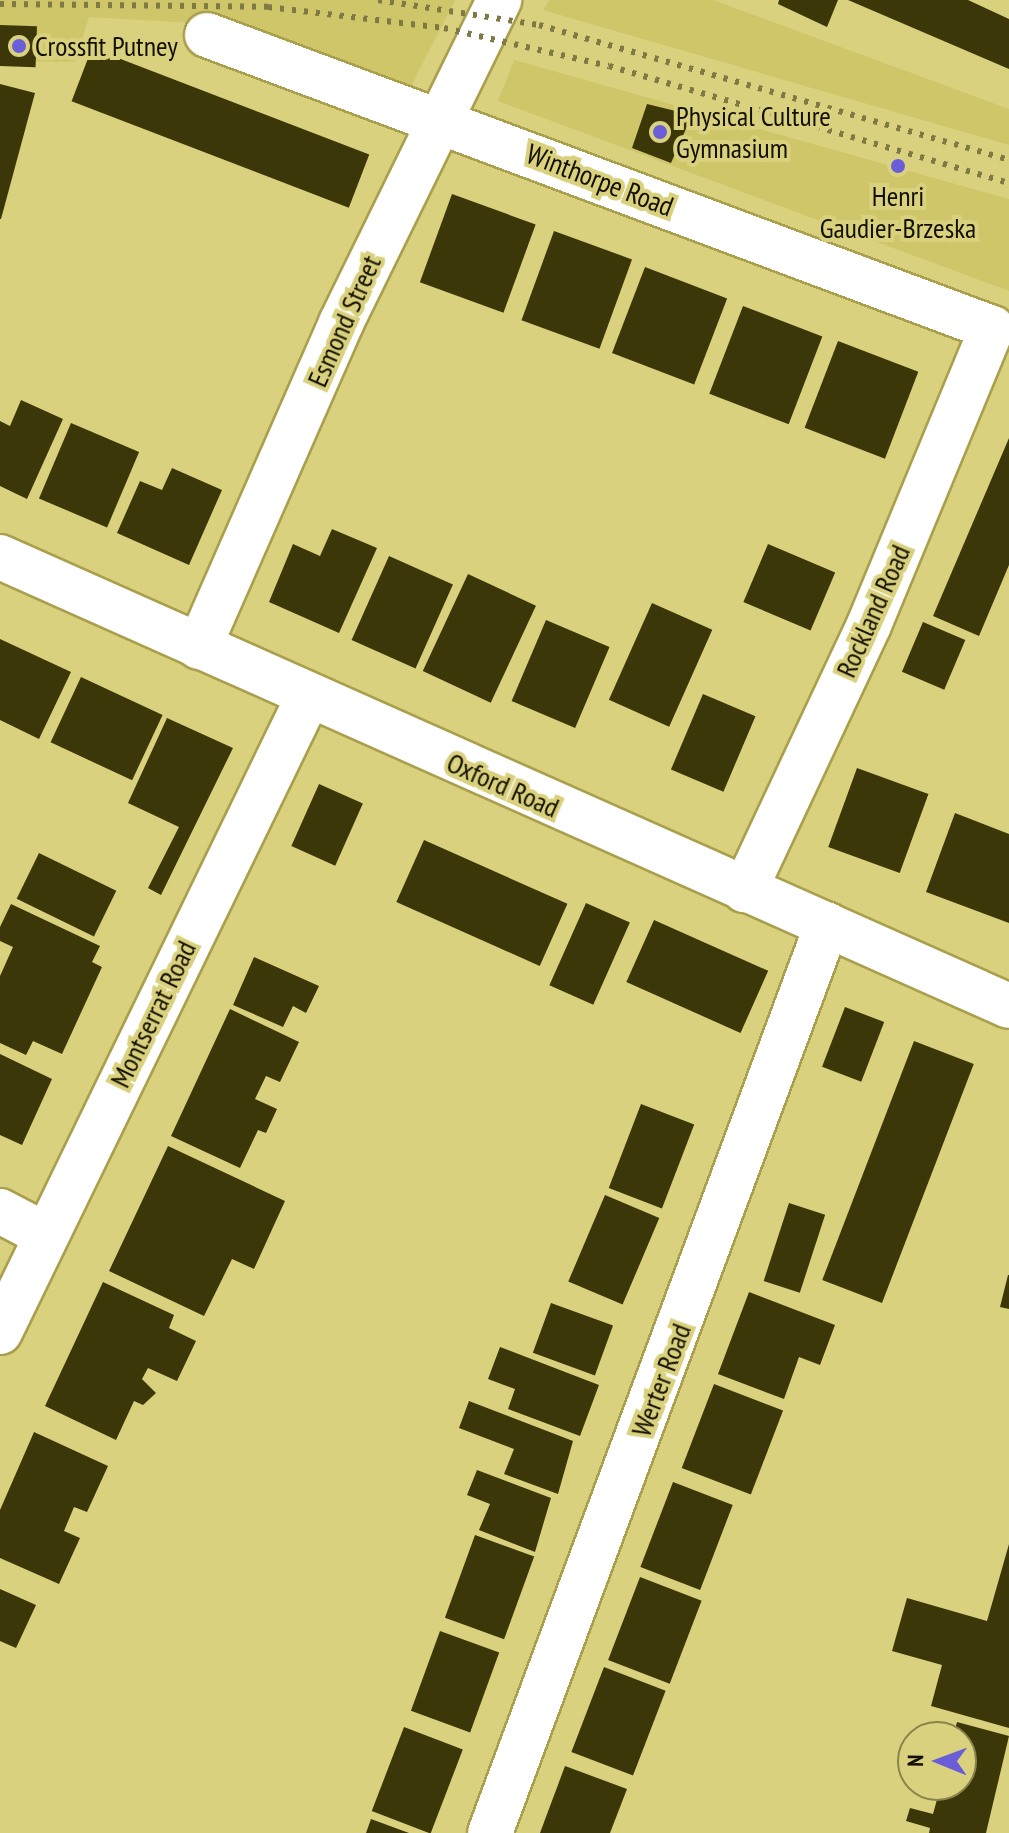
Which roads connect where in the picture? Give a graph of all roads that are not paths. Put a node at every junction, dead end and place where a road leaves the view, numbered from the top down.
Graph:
1 (499, 0) edge
2 (207, 35) dead end
3 (437, 118) junction
4 (992, 328) joint
5 (0, 557) edge
6 (199, 647) junction
7 (308, 697) junction
8 (745, 890) junction
9 (827, 925) junction
10 (1009, 1006) edge
11 (0, 1211) edge
12 (44, 1234) junction
13 (0, 1332) edge
14 (490, 1833) edge

1 - 3 street, Esmond Street
2 - 3 street, Winthorpe Road
3 - 4 street, Winthorpe Road
3 - 6 street, Esmond Street
4 - 8 street, Rockland Road
5 - 6 street, Oxford Road
6 - 7 street, Oxford Road
7 - 8 street, Oxford Road
7 - 12 street, Montserrat Road
8 - 9 street, Oxford Road
9 - 10 street, Oxford Road
9 - 14 street, Werter Road
11 - 12 street
12 - 13 street, Montserrat Road

